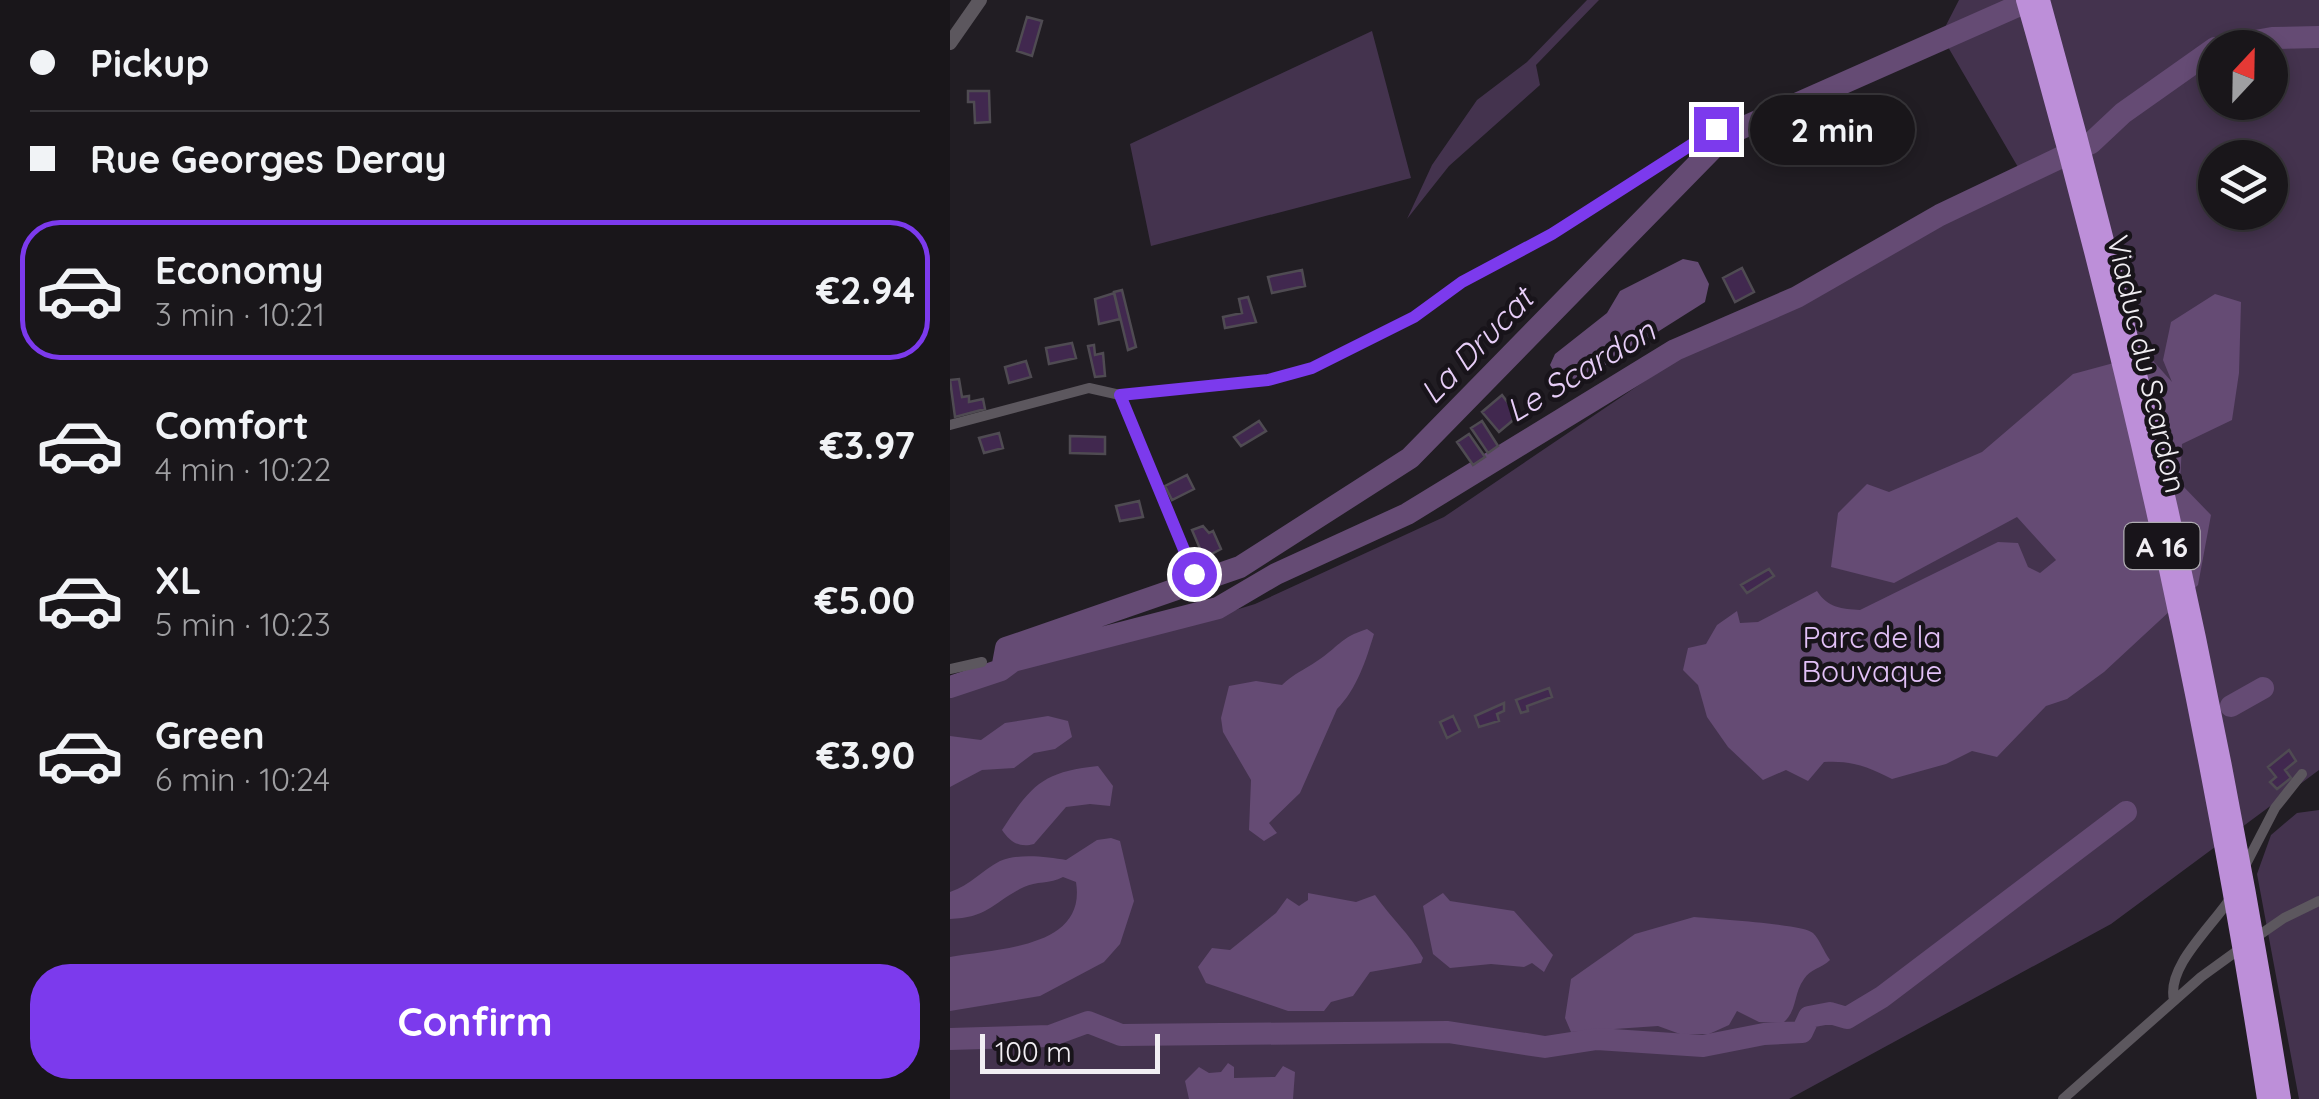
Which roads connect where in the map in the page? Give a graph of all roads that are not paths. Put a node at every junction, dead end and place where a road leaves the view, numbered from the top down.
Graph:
1 (980, 0) edge
2 (2025, 0) edge
3 (2041, 0) edge
4 (950, 43) edge
5 (1716, 129) dead end
6 (1120, 395) junction
7 (950, 425) edge
8 (1194, 574) dead end
9 (982, 662) dead end
10 (950, 669) edge
11 (2302, 774) dead end
12 (2319, 902) edge
13 (2174, 1000) junction
14 (2062, 1099) edge
15 (2266, 1099) edge
16 (2282, 1099) edge

1 - 4 street
2 - 15 highway, Viaduc du Scardon / A 16
3 - 16 highway, Viaduc du Scardon / A 16
5 - 6 street
6 - 7 street
6 - 8 street
9 - 10 street
11 - 13 street
12 - 13 street
13 - 14 street

